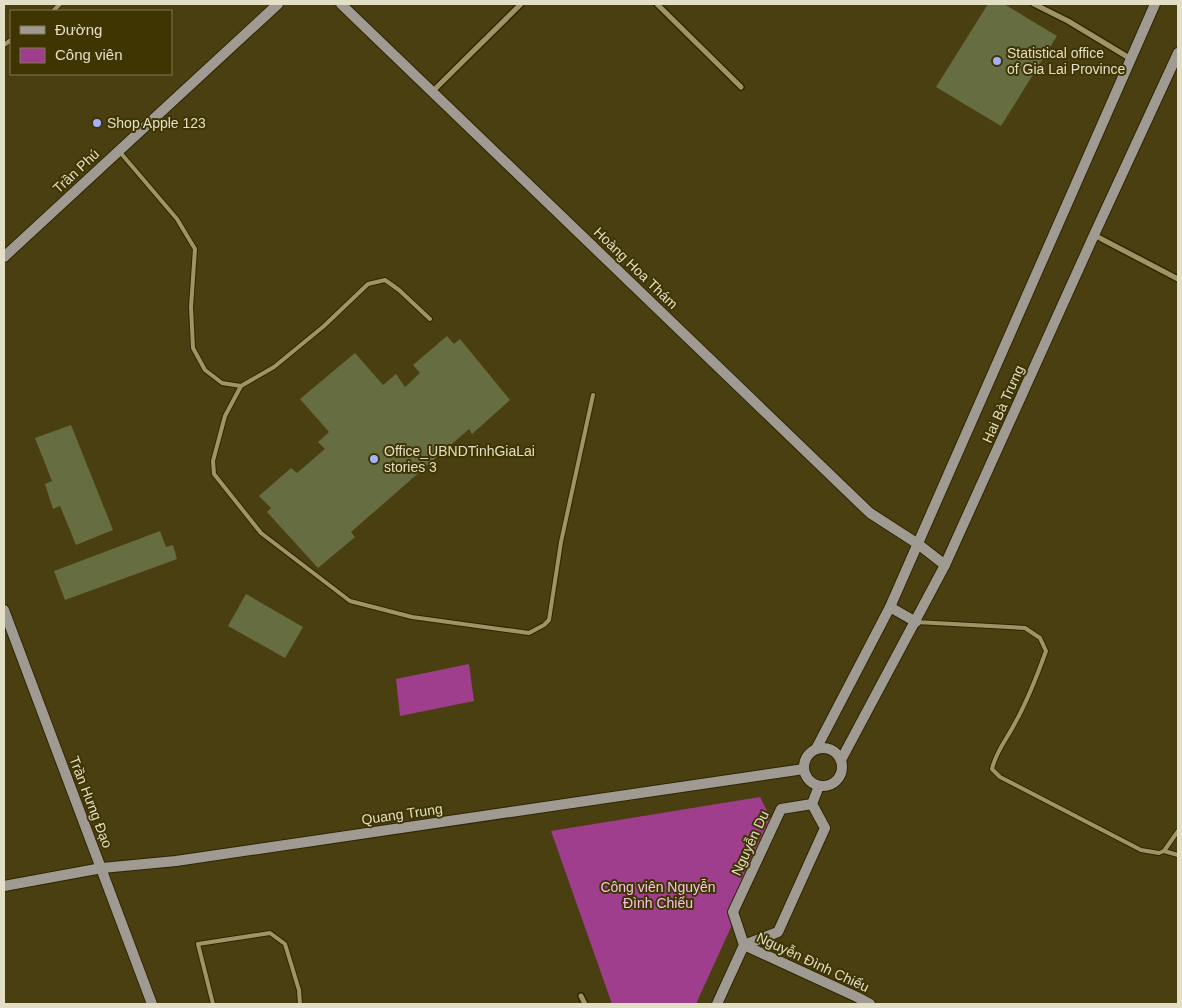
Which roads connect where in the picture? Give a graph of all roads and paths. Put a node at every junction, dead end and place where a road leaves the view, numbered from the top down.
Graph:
1 (278, 4) edge
2 (342, 4) edge
3 (521, 4) edge
4 (658, 4) edge
5 (1034, 4) edge
6 (1156, 4) edge
7 (1178, 53) edge
8 (1131, 60) junction
9 (741, 87) dead end
10 (433, 91) junction
11 (118, 150) junction
12 (1094, 235) junction
13 (4, 257) edge
14 (1178, 279) edge
15 (430, 319) dead end
16 (241, 386) junction
17 (593, 395) dead end
18 (918, 544) junction
19 (946, 565) junction
20 (890, 607) junction
21 (4, 610) edge
22 (916, 622) junction
23 (816, 749) junction
24 (841, 760) junction
25 (804, 769) junction
26 (819, 786) junction
27 (812, 804) junction
28 (1178, 831) edge
29 (1164, 851) junction
30 (1178, 856) edge
31 (102, 868) junction
32 (4, 886) edge
33 (744, 945) junction
34 (581, 996) dead end
35 (152, 1004) edge
36 (213, 1004) edge
37 (300, 1004) edge
38 (585, 1004) edge
39 (717, 1004) edge
40 (870, 1004) edge

1 - 11 street, Trần Phú
2 - 10 street, Hoàng Hoa Thám
3 - 10 street
4 - 9 street
5 - 8 street
6 - 8 street
7 - 12 street, Hai Bà Trưng
8 - 18 street
10 - 18 street, Hoàng Hoa Thám
11 - 13 street, Trần Phú
11 - 16 lane
12 - 14 street
12 - 19 street, Hai Bà Trưng
15 - 16 lane
16 - 17 lane
18 - 19 street, Hoàng Hoa Thám
18 - 20 street
19 - 22 street, Hai Bà Trưng
20 - 22 street
20 - 23 street
21 - 31 street, Trần Hưng Đạo
22 - 24 street, Hai Bà Trưng
22 - 29 lane
23 - 24 street
23 - 25 street
24 - 26 street
25 - 26 street
25 - 31 street, Quang Trung
26 - 27 street
27 - 33 street
27 - 33 street, Nguyễn Du
28 - 29 lane
29 - 30 lane
31 - 32 street, Quang Trung
31 - 35 street, Trần Hưng Đạo
33 - 39 street
33 - 40 street, Nguyễn Đình Chiểu
34 - 38 street
36 - 37 lane

